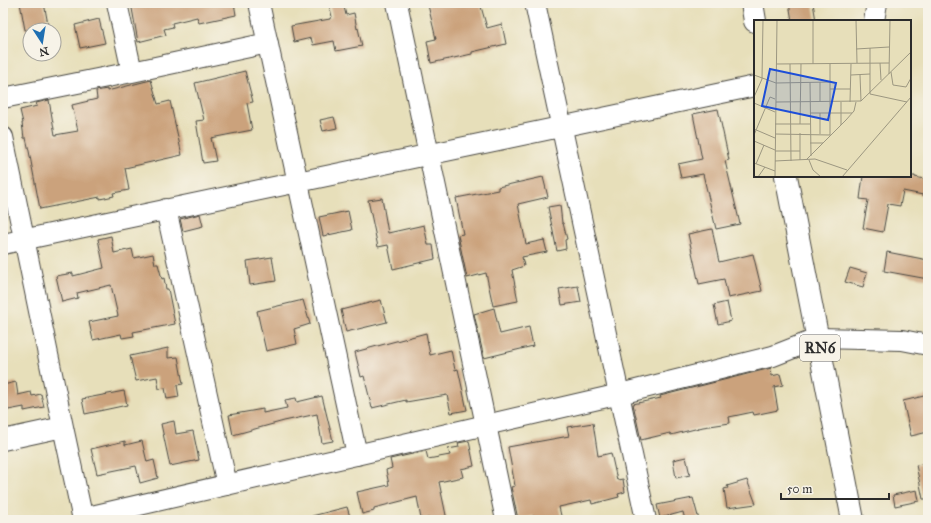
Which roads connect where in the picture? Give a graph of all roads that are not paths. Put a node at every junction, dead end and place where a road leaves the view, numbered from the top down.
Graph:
1 (117, 3) edge
2 (259, 3) edge
3 (397, 3) edge
4 (535, 3) edge
5 (752, 3) edge
6 (877, 3) edge
7 (755, 20) edge
8 (874, 20) edge
9 (268, 43) junction
10 (132, 72) junction
11 (754, 86) edge
12 (3, 98) edge
13 (562, 126) junction
14 (3, 138) edge
15 (430, 154) junction
16 (786, 177) edge
17 (298, 182) junction
18 (166, 209) junction
19 (24, 239) junction
20 (3, 244) edge
21 (818, 338) junction
22 (928, 345) edge
23 (620, 394) junction
24 (486, 425) junction
25 (63, 427) junction
26 (3, 440) edge
27 (357, 455) junction
28 (227, 485) junction
29 (83, 519) edge
30 (506, 520) edge
31 (646, 520) edge
32 (853, 520) edge

1 - 10 street
2 - 9 street
3 - 15 street
4 - 13 street
5 - 7 main road
6 - 8 street
9 - 10 street
9 - 17 street
10 - 12 street
11 - 13 street
13 - 15 street
13 - 23 street
14 - 19 street
15 - 17 street
15 - 24 street
16 - 21 main road, RN6
17 - 18 street
17 - 27 street
18 - 19 street
18 - 28 street
19 - 20 street
19 - 25 street
21 - 22 street
21 - 23 street
21 - 32 main road, RN6
23 - 24 street
23 - 31 street
24 - 27 street
24 - 30 street
25 - 26 street
25 - 29 street
27 - 28 street
28 - 29 street

